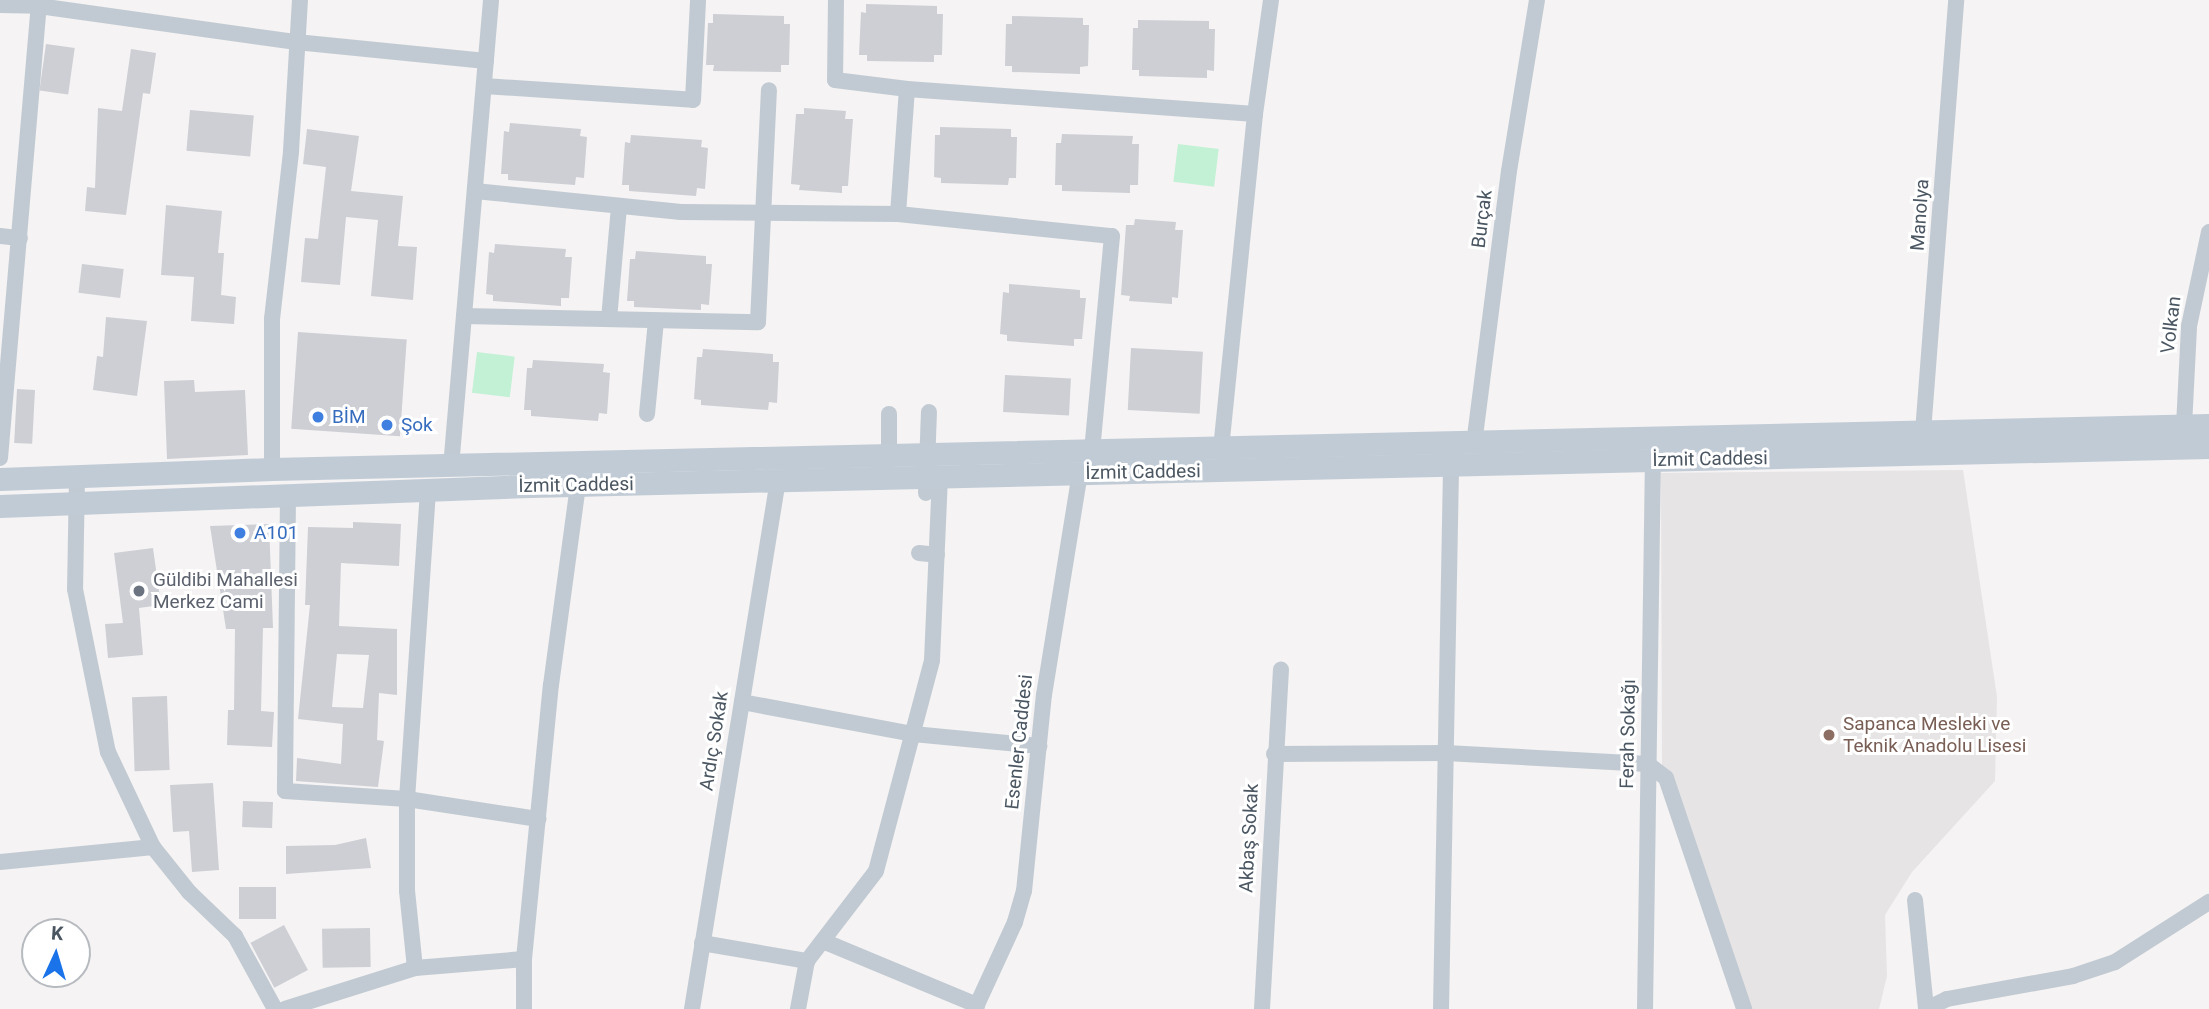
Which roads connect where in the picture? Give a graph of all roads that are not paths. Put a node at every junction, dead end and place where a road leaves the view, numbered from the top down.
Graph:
1 (300, 0) edge
2 (491, 0) edge
3 (698, 0) edge
4 (836, 0) edge
5 (1271, 0) edge
6 (1537, 0) edge
7 (1956, 0) edge
8 (42, 3) edge
9 (0, 5) edge
10 (296, 42) junction
11 (486, 61) junction
12 (484, 86) junction
13 (907, 89) junction
14 (769, 90) dead end
15 (1255, 114) junction
16 (475, 191) junction
17 (619, 206) junction
18 (765, 213) junction
19 (898, 214) junction
20 (2209, 232) edge
21 (0, 236) edge
22 (20, 238) junction
23 (464, 316) junction
24 (609, 319) junction
25 (656, 320) junction
26 (929, 412) dead end
27 (647, 414) dead end
28 (889, 414) dead end
29 (2209, 425) edge
30 (2184, 426) junction
31 (1923, 432) junction
32 (1474, 444) junction
33 (2209, 447) edge
34 (1221, 449) junction
35 (1092, 451) junction
36 (889, 456) junction
37 (0, 458) edge
38 (1653, 460) junction
39 (1451, 466) junction
40 (451, 467) junction
41 (272, 469) junction
42 (1080, 473) junction
43 (77, 477) junction
44 (0, 479) edge
45 (778, 480) junction
46 (578, 484) junction
47 (933, 485) junction
48 (428, 490) junction
49 (288, 495) junction
50 (77, 503) junction
51 (0, 506) edge
52 (919, 553) dead end
53 (937, 555) junction
54 (1281, 670) dead end
55 (742, 702) junction
56 (913, 734) junction
57 (1039, 746) junction
58 (1446, 753) junction
59 (1273, 754) junction
60 (1648, 764) junction
61 (407, 799) junction
62 (538, 819) junction
63 (153, 847) junction
64 (0, 862) edge
65 (1915, 900) dead end
66 (2209, 902) edge
67 (823, 941) junction
68 (702, 943) junction
69 (524, 959) junction
70 (807, 961) junction
71 (415, 968) junction
72 (976, 1007) edge
73 (275, 1009) edge
74 (285, 1009) edge
75 (524, 1009) edge
76 (692, 1009) edge
77 (798, 1009) edge
78 (1262, 1009) edge
79 (1441, 1009) edge
80 (1645, 1009) edge
81 (1744, 1009) edge
82 (1927, 1009) edge

1 - 10 street
2 - 11 street
3 - 12 street
4 - 13 street
5 - 15 street
6 - 32 street, Burçak
7 - 31 street, Manolya
8 - 9 street
8 - 10 street
8 - 22 street
10 - 11 street
10 - 41 street
11 - 12 street
12 - 16 street
13 - 15 street
13 - 19 street
14 - 18 street
15 - 34 street
16 - 17 street
16 - 23 street
17 - 18 street
17 - 24 street
18 - 19 street
18 - 25 street
19 - 35 street
20 - 30 street, Volkan
21 - 22 street
22 - 37 street
23 - 24 street
23 - 40 street
24 - 25 street
25 - 27 street
26 - 47 street
28 - 36 street
29 - 30 main road, İzmit Caddesi
30 - 31 main road, İzmit Caddesi
31 - 32 main road, İzmit Caddesi
32 - 34 main road, İzmit Caddesi
33 - 38 main road, İzmit Caddesi
34 - 35 main road, İzmit Caddesi
35 - 36 main road, İzmit Caddesi
36 - 40 main road, İzmit Caddesi
38 - 39 main road, İzmit Caddesi
38 - 60 street, Ferah Sokağı
39 - 42 main road, İzmit Caddesi
39 - 58 street
40 - 41 main road, İzmit Caddesi
41 - 43 main road, İzmit Caddesi
42 - 47 main road, İzmit Caddesi
42 - 57 street, Esenler Caddesi
43 - 44 main road, İzmit Caddesi
43 - 50 street
45 - 46 main road, İzmit Caddesi
45 - 47 main road, İzmit Caddesi
45 - 55 street, Ardıç Sokak
46 - 48 main road, İzmit Caddesi
46 - 62 street
47 - 53 street
48 - 49 main road, İzmit Caddesi
48 - 61 street
49 - 50 main road, İzmit Caddesi
49 - 61 street
50 - 51 main road, İzmit Caddesi
50 - 63 street
52 - 53 street
53 - 56 street
54 - 59 street, Akbaş Sokak
55 - 56 street
55 - 68 street, Ardıç Sokak
56 - 57 street
56 - 67 street
57 - 72 street, Esenler Caddesi
58 - 59 street
58 - 60 street
58 - 79 street
59 - 78 street, Akbaş Sokak
60 - 80 street, Ferah Sokağı
60 - 81 street
61 - 62 street
61 - 71 street
62 - 69 street
63 - 64 street
63 - 73 street
65 - 82 street
66 - 82 street
67 - 70 street
67 - 72 street
68 - 70 street
68 - 76 street, Ardıç Sokak
69 - 71 street
69 - 75 street
70 - 77 street
71 - 74 street

